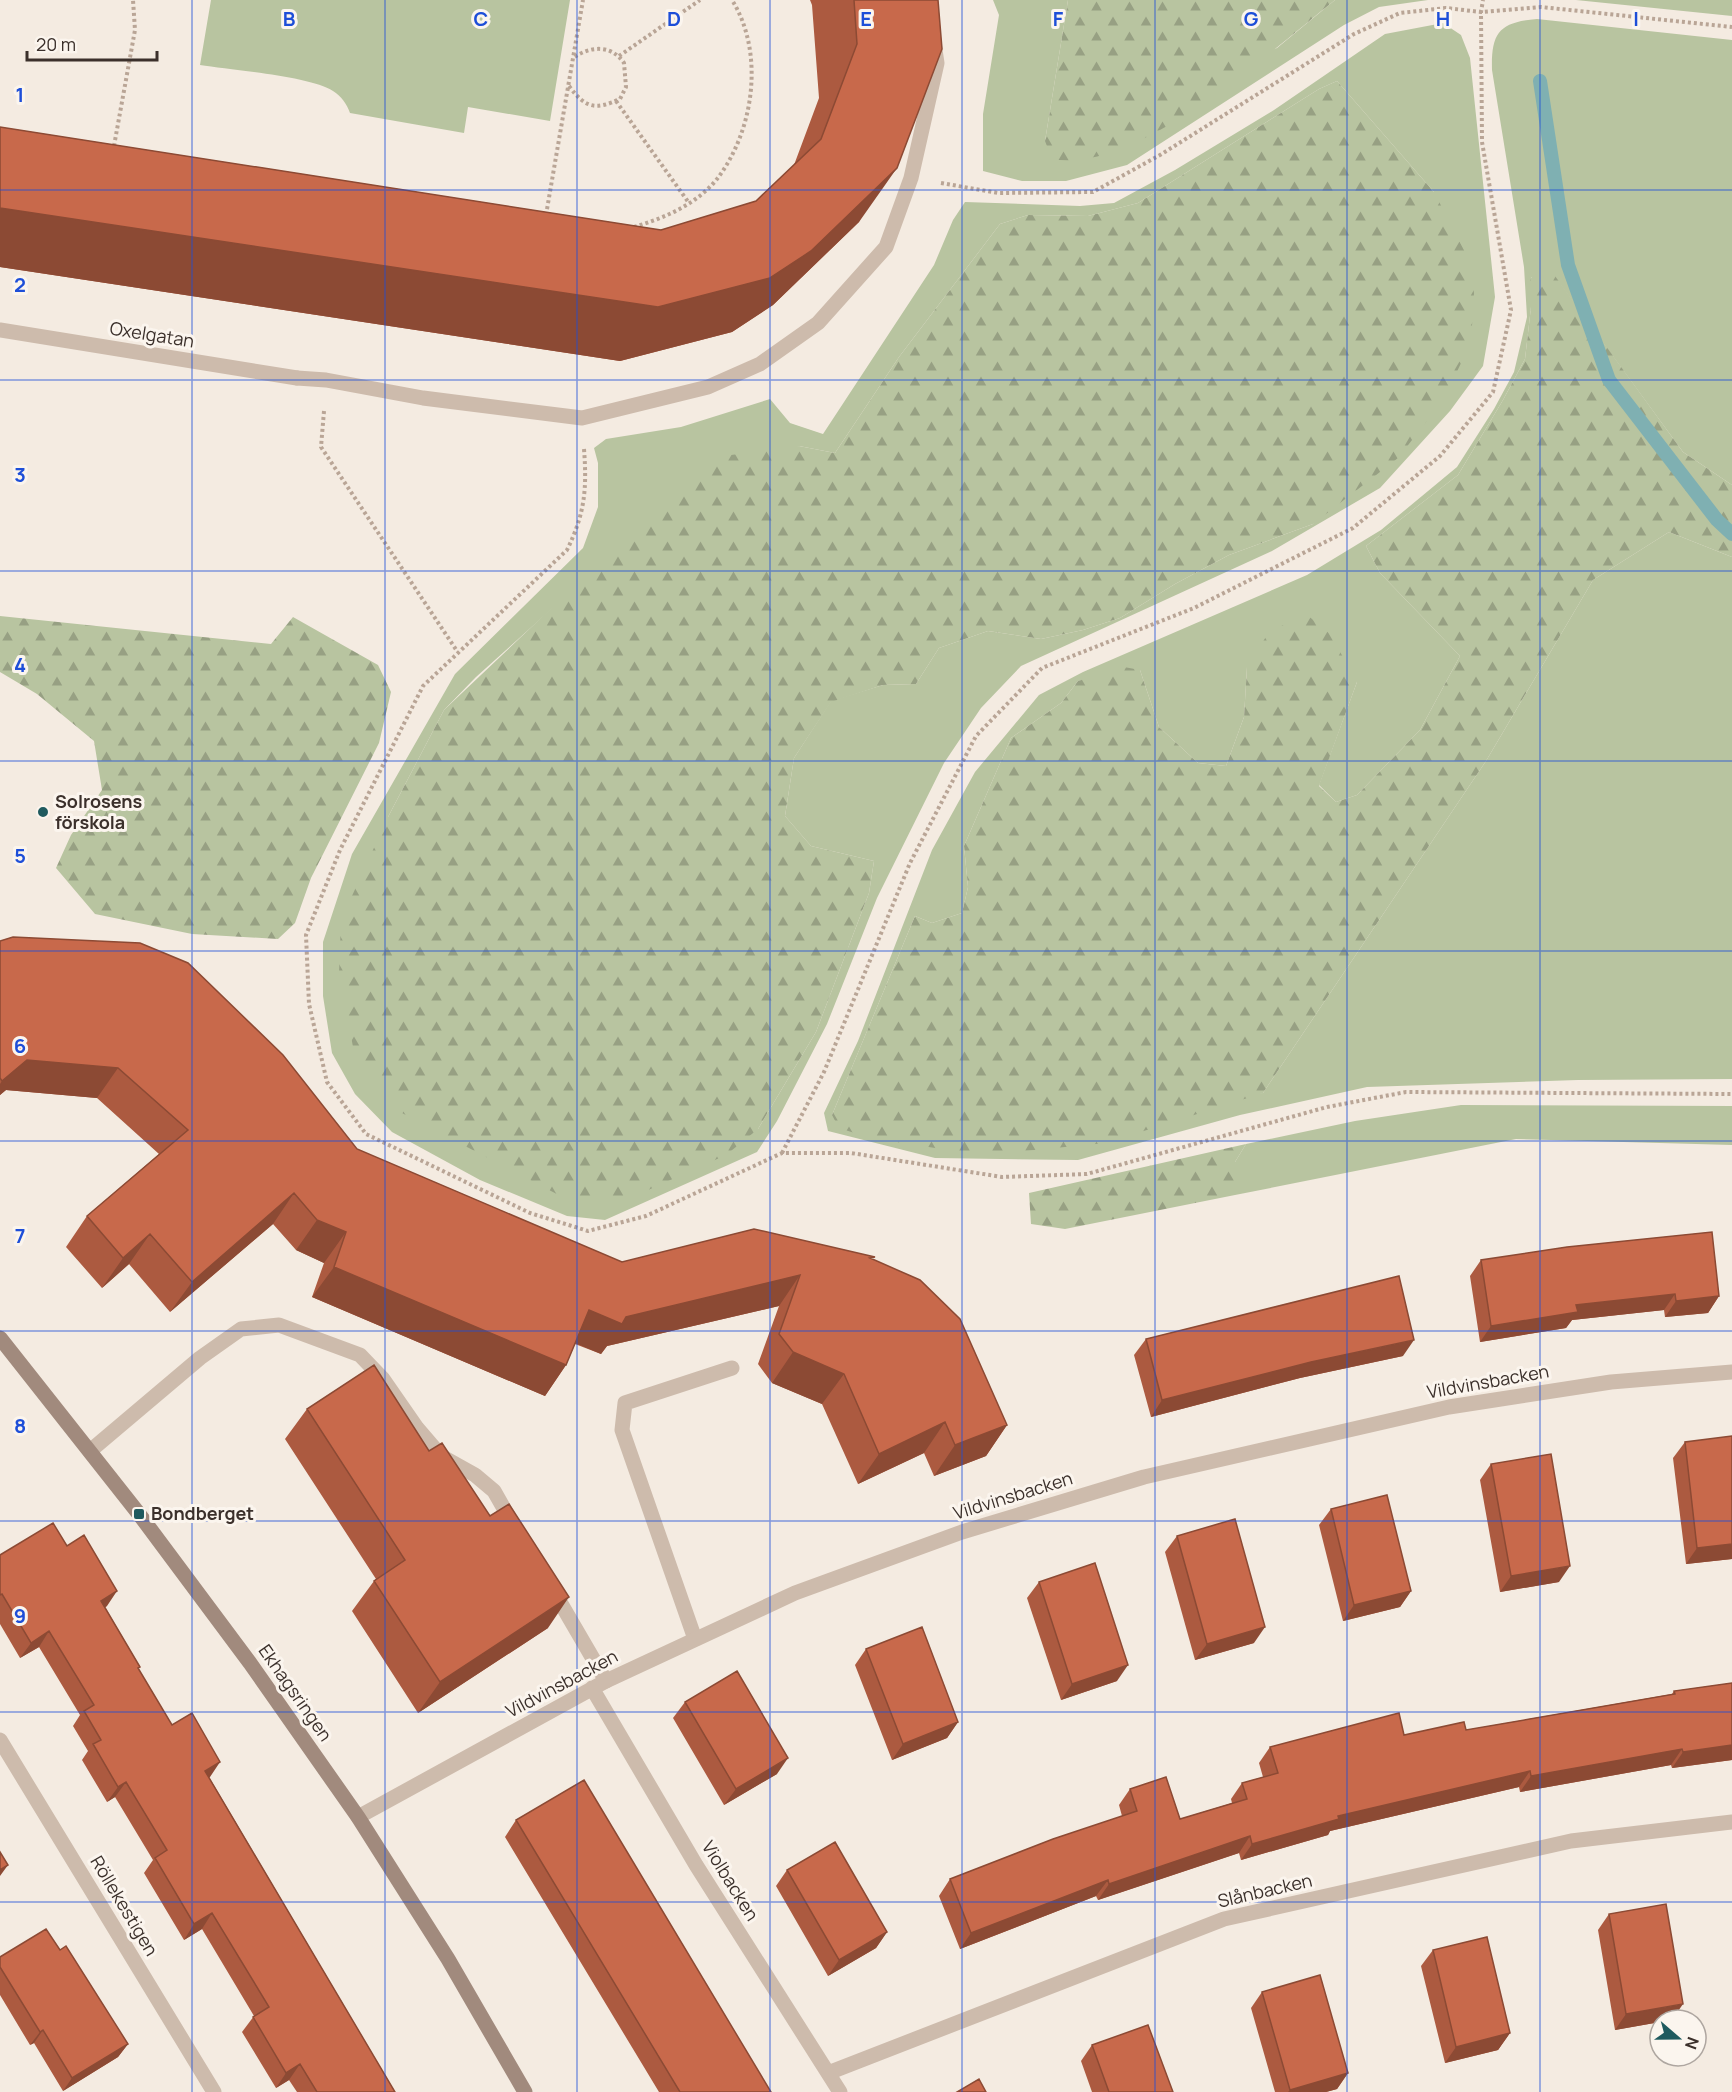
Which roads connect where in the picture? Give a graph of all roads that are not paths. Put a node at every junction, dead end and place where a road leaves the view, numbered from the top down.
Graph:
1 (932, 32) edge
2 (0, 330) edge
3 (0, 1338) edge
4 (732, 1368) dead end
5 (1732, 1372) edge
6 (90, 1451) junction
7 (524, 1541) edge
8 (547, 1581) edge
9 (695, 1638) junction
10 (599, 1684) junction
11 (0, 1740) edge
12 (358, 1817) junction
13 (1732, 1822) edge
14 (828, 2073) junction
15 (214, 2092) edge
16 (525, 2092) edge
17 (840, 2092) edge

1 - 2 street, Oxelgatan
3 - 6 street, Ekhagsringen
4 - 9 street
5 - 9 street, Vildvinsbacken
6 - 7 street
6 - 12 street, Ekhagsringen
8 - 10 street, Violbacken
9 - 10 street, Vildvinsbacken
10 - 12 street, Vildvinsbacken
10 - 14 street, Violbacken
11 - 15 street, Röllekestigen
12 - 16 street, Ekhagsringen
13 - 14 street, Slånbacken
14 - 17 street, Violbacken

